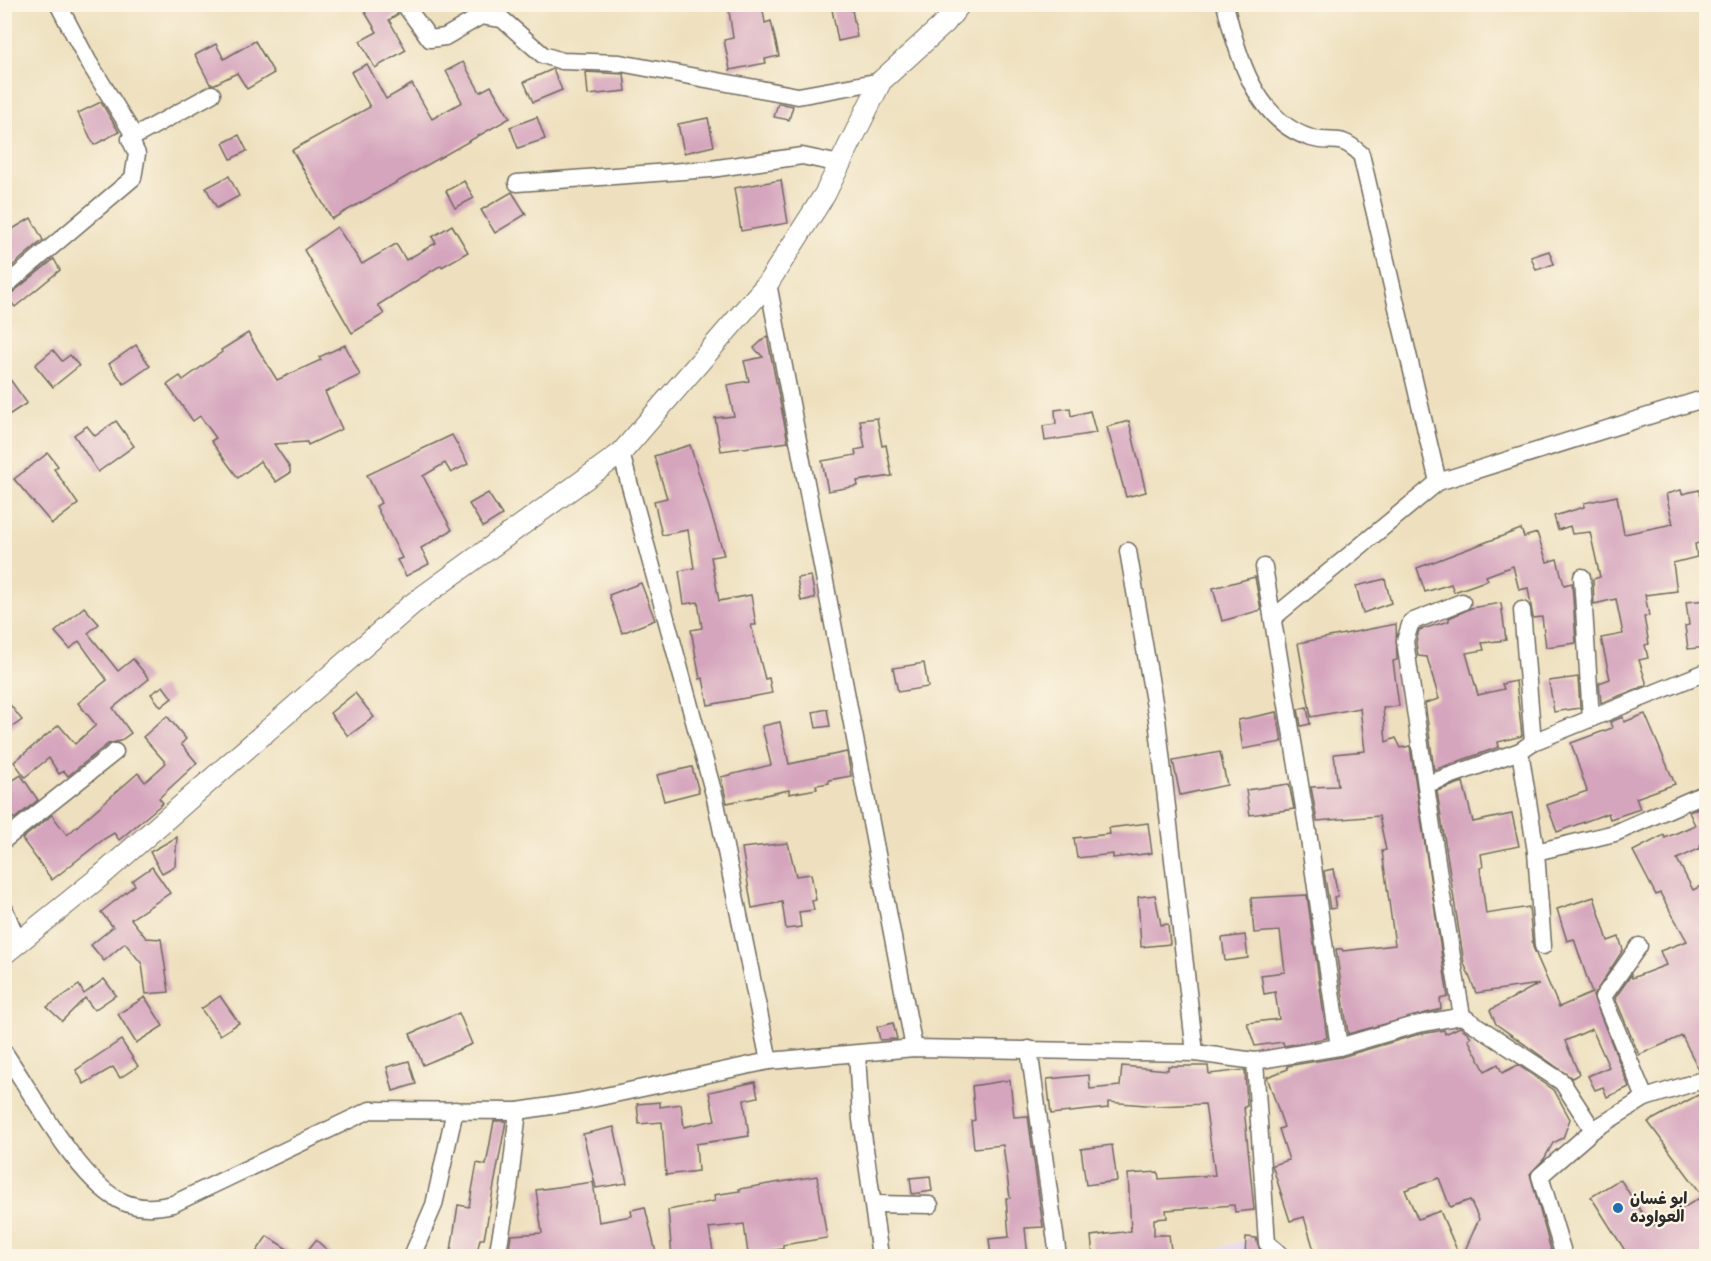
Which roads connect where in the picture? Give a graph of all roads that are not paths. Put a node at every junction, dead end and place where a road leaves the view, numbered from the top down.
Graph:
1 (58, 4) edge
2 (404, 4) edge
3 (960, 4) edge
4 (1225, 4) edge
5 (881, 81) junction
6 (212, 94) dead end
7 (135, 137) junction
8 (840, 164) junction
9 (517, 183) dead end
10 (768, 283) junction
11 (4, 287) edge
12 (1707, 398) edge
13 (621, 453) junction
14 (1438, 482) junction
15 (1128, 551) dead end
16 (1264, 567) dead end
17 (1582, 577) dead end
18 (1462, 602) dead end
19 (1522, 610) dead end
20 (1274, 618) junction
21 (1707, 672) edge
22 (1591, 719) junction
23 (1527, 747) junction
24 (115, 752) dead end
25 (1427, 784) junction
26 (1707, 793) edge
27 (4, 840) edge
28 (1536, 852) junction
29 (4, 908) edge
30 (1543, 946) dead end
31 (1639, 946) dead end
32 (11, 949) edge
33 (1462, 1016) junction
34 (1339, 1047) junction
35 (914, 1048) junction
36 (1029, 1049) junction
37 (4, 1052) edge
38 (1195, 1053) junction
39 (857, 1054) junction
40 (769, 1061) junction
41 (1255, 1061) junction
42 (1707, 1079) edge
43 (1645, 1098) junction
44 (455, 1110) junction
45 (518, 1111) junction
46 (1593, 1130) junction
47 (874, 1204) junction
48 (930, 1205) dead end
49 (412, 1257) edge
50 (497, 1257) edge
51 (880, 1257) edge
52 (1058, 1257) edge
53 (1282, 1257) edge
54 (1564, 1257) edge

1 - 7 street
2 - 5 street
3 - 5 street
4 - 14 street
5 - 8 street
6 - 7 street
7 - 11 street
8 - 9 street
8 - 10 street
10 - 13 street
10 - 35 street
12 - 14 street
13 - 32 street
13 - 40 street
14 - 20 street
15 - 38 street
16 - 20 street
17 - 22 street
18 - 25 street
19 - 23 street
20 - 34 street
21 - 22 street
22 - 23 street
23 - 25 street
23 - 28 street
24 - 27 street
25 - 33 street
26 - 28 street
28 - 30 street
29 - 32 street
31 - 43 street
33 - 34 street
33 - 46 street
34 - 41 street
35 - 36 street
35 - 39 street
36 - 38 street
36 - 52 street
37 - 44 street
38 - 41 street
39 - 40 street
39 - 47 street
40 - 45 street
41 - 53 street
42 - 43 street
43 - 46 street
44 - 45 street
44 - 49 street
45 - 50 street
46 - 54 street
47 - 48 street
47 - 51 street

